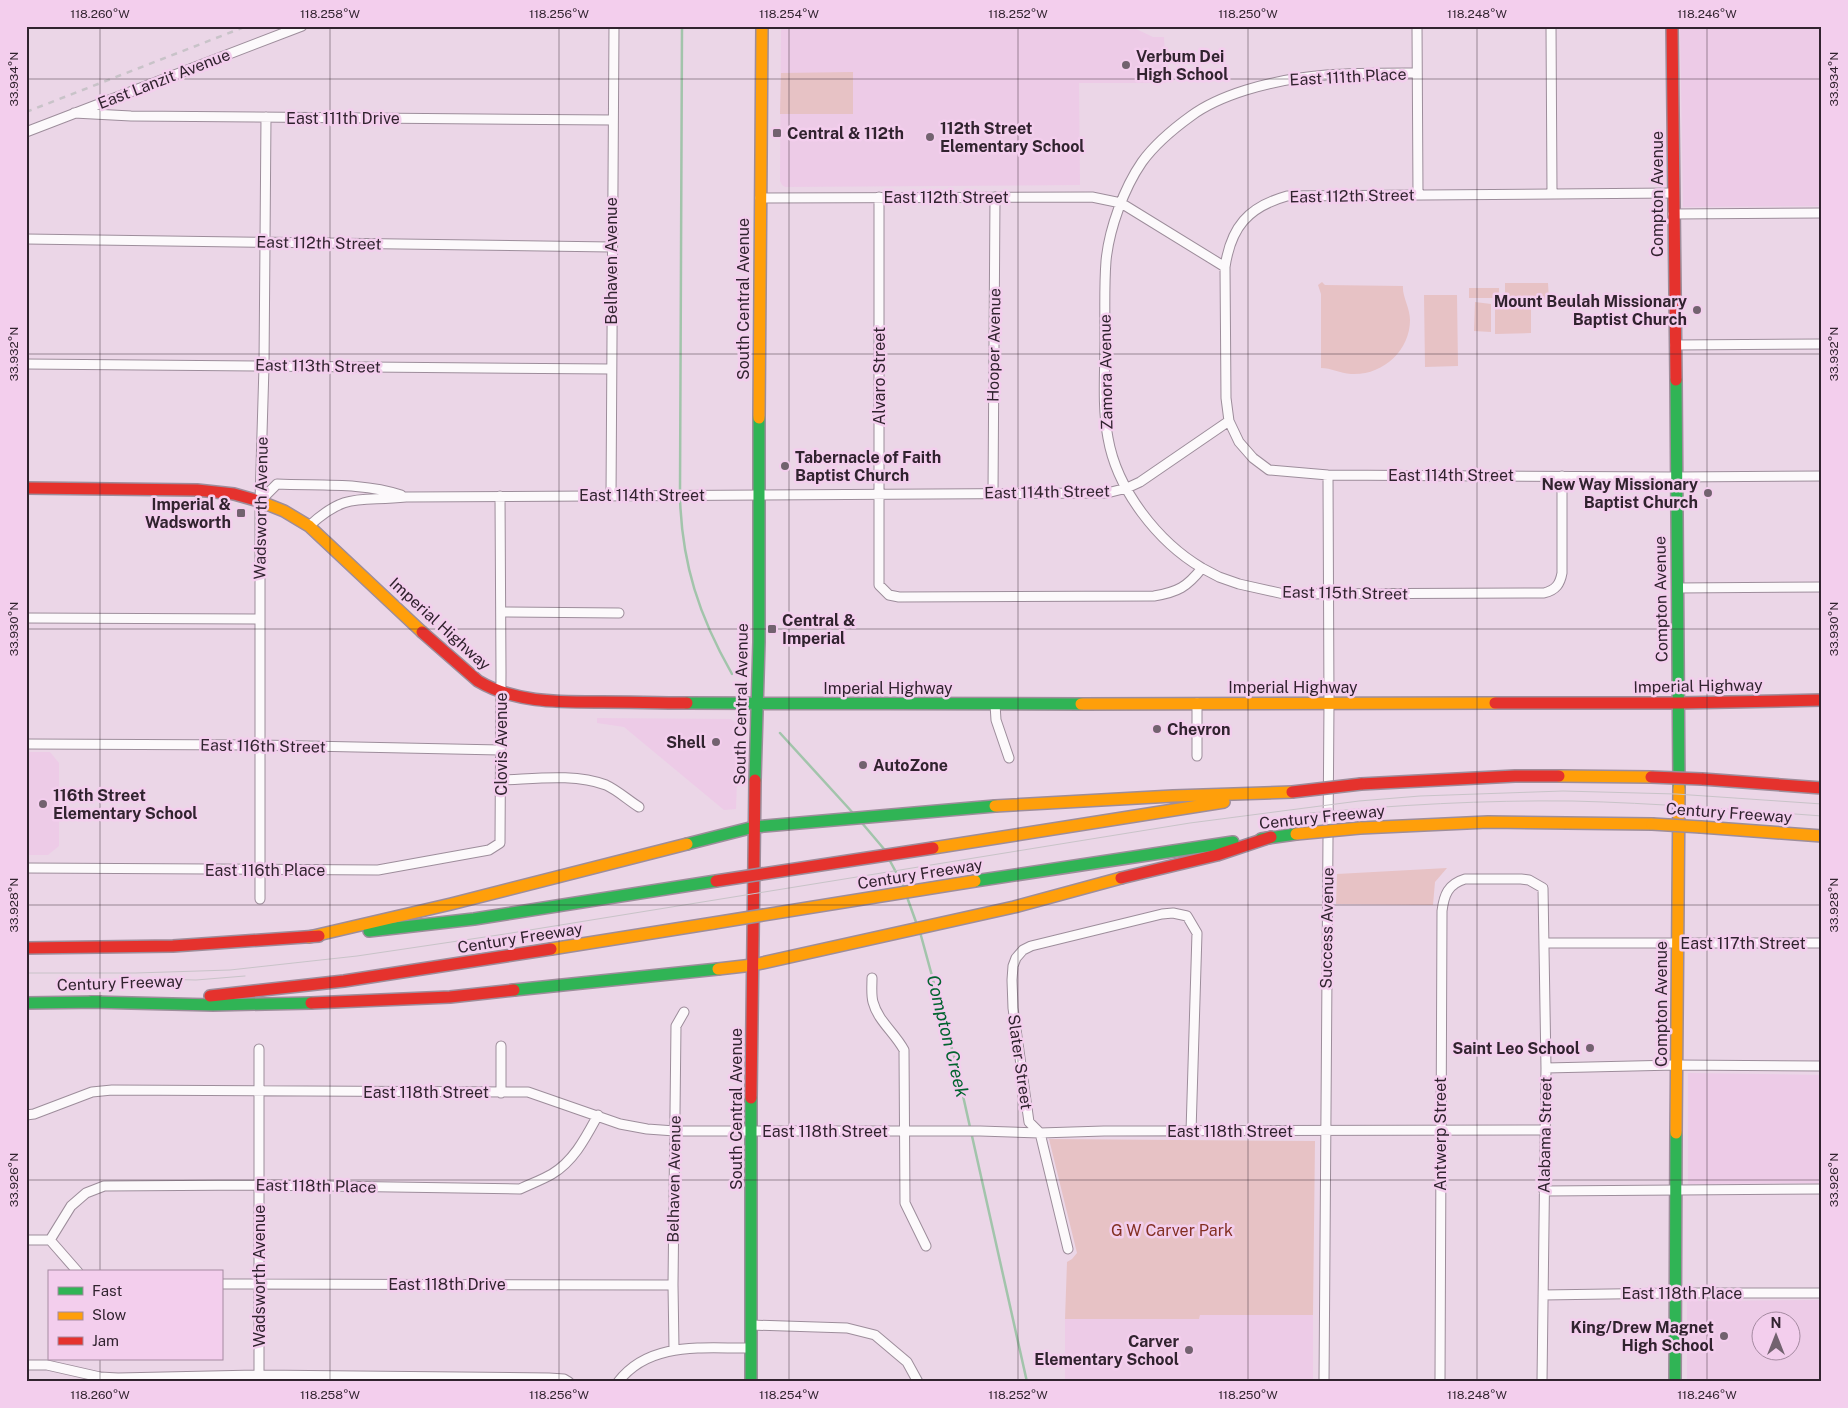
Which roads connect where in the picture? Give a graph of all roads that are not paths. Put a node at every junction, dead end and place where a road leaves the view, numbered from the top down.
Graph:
1 (302, 26) edge
2 (614, 26) edge
3 (762, 26) edge
4 (1417, 26) edge
5 (1551, 26) edge
6 (1672, 26) edge
7 (1417, 73) junction
8 (74, 113) junction
9 (266, 117) junction
10 (613, 120) junction
11 (26, 132) edge
12 (1552, 193) junction
13 (1674, 193) junction
14 (1418, 194) junction
15 (996, 196) junction
16 (879, 197) junction
17 (760, 198) junction
18 (1121, 203) junction
19 (1673, 214) junction
20 (1822, 214) edge
21 (26, 239) edge
22 (265, 243) junction
23 (611, 247) junction
24 (1225, 267) junction
25 (1822, 344) edge
26 (1675, 345) junction
27 (26, 364) edge
28 (264, 366) junction
29 (610, 369) junction
30 (1229, 420) junction
31 (1328, 475) junction
32 (1562, 476) junction
33 (1822, 476) edge
34 (1676, 477) junction
35 (26, 488) edge
36 (1127, 488) junction
37 (878, 494) junction
38 (993, 494) junction
39 (758, 495) junction
40 (500, 496) junction
41 (611, 496) junction
42 (406, 497) junction
43 (260, 501) junction
44 (310, 526) junction
45 (1202, 568) junction
46 (1822, 587) edge
47 (1678, 588) junction
48 (1329, 594) junction
49 (501, 612) junction
50 (619, 613) dead end
51 (26, 618) edge
52 (260, 619) junction
53 (502, 693) junction
54 (1822, 700) edge
55 (1329, 703) junction
56 (1678, 703) junction
57 (757, 704) junction
58 (995, 704) junction
59 (1197, 704) junction
60 (26, 744) edge
61 (260, 746) junction
62 (500, 750) junction
63 (1197, 756) dead end
64 (1009, 758) dead end
65 (500, 780) junction
66 (1822, 788) edge
67 (1292, 792) junction
68 (639, 807) dead end
69 (754, 827) junction
70 (1822, 836) edge
71 (1271, 837) junction
72 (500, 842) joint
73 (26, 868) edge
74 (260, 870) junction
75 (1543, 888) joint
76 (260, 899) dead end
77 (309, 937) junction
78 (1544, 943) junction
79 (1677, 943) junction
80 (1822, 943) edge
81 (26, 948) edge
82 (753, 965) junction
83 (872, 978) dead end
84 (91, 1002) junction
85 (26, 1003) edge
86 (684, 1012) dead end
87 (501, 1046) dead end
88 (258, 1049) dead end
89 (1676, 1065) junction
90 (1822, 1066) edge
91 (1546, 1068) junction
92 (258, 1092) junction
93 (501, 1092) junction
94 (598, 1115) junction
95 (26, 1116) edge
96 (1544, 1130) junction
97 (675, 1131) junction
98 (752, 1131) junction
99 (905, 1131) junction
100 (1325, 1131) junction
101 (1440, 1131) junction
102 (1191, 1132) junction
103 (1040, 1133) junction
104 (258, 1186) junction
105 (1822, 1189) edge
106 (1676, 1190) junction
107 (1544, 1191) junction
108 (26, 1240) edge
109 (50, 1240) junction
110 (926, 1246) dead end
111 (1068, 1249) dead end
112 (76, 1270) edge
113 (222, 1284) edge
114 (259, 1284) junction
115 (673, 1285) junction
116 (1675, 1293) junction
117 (1822, 1293) edge
118 (1543, 1295) junction
119 (751, 1325) junction
120 (751, 1348) junction
121 (674, 1349) junction
122 (26, 1365) edge
123 (259, 1379) edge
124 (570, 1382) edge
125 (618, 1382) edge
126 (751, 1382) edge
127 (918, 1382) edge
128 (1324, 1382) edge
129 (1440, 1382) edge
130 (1542, 1382) edge
131 (1675, 1382) edge

1 - 8 street, East Lanzit Avenue
2 - 10 street, Belhaven Avenue
3 - 17 main road, South Central Avenue
4 - 7 street
5 - 12 street
6 - 13 main road, Compton Avenue
7 - 14 street
7 - 18 street, East 111th Place
8 - 9 street, East 111th Drive
8 - 11 street, East Lanzit Avenue
9 - 10 street, East 111th Drive
9 - 22 street, Wadsworth Avenue
10 - 23 street, Belhaven Avenue
12 - 13 street, East 112th Street
12 - 14 street, East 112th Street
13 - 19 main road, Compton Avenue
14 - 24 street, East 112th Street
15 - 16 street, East 112th Street
15 - 18 street, East 112th Street
15 - 38 street, Hooper Avenue
16 - 17 street, East 112th Street
16 - 37 street, Alvaro Street
17 - 39 main road, South Central Avenue
18 - 24 street, East 112th Street
18 - 36 street, Zamora Avenue
19 - 20 street
19 - 26 main road, Compton Avenue
21 - 22 street, East 112th Street
22 - 23 street, East 112th Street
22 - 28 street, Wadsworth Avenue
23 - 29 street, Belhaven Avenue
24 - 30 street
25 - 26 street
26 - 34 main road, Compton Avenue
27 - 28 street, East 113th Street
28 - 29 street, East 113th Street
28 - 43 street, Wadsworth Avenue
29 - 41 street, Belhaven Avenue
30 - 31 street, East 114th Street
30 - 36 street, East 114th Street
31 - 32 street, East 114th Street
31 - 48 street, Success Avenue
32 - 34 street, East 114th Street
32 - 48 street, East 115th Street
33 - 34 street, East 114th Street
34 - 47 main road, Compton Avenue
35 - 43 main road, Imperial Highway
36 - 38 street, East 114th Street
36 - 45 street, Zamora Avenue
37 - 38 street, East 114th Street
37 - 39 street, East 114th Street
37 - 45 street, Alvaro Street
39 - 41 street, East 114th Street
39 - 57 main road, South Central Avenue
40 - 41 street, East 114th Street
40 - 42 street, East 114th Street
40 - 49 street, Clovis Avenue
42 - 43 street, East 114th Street
42 - 44 street, East 114th Street
43 - 44 main road, Imperial Highway
43 - 52 street, Wadsworth Avenue
44 - 53 main road, Imperial Highway
45 - 48 street, East 115th Street
46 - 47 street
47 - 56 main road, Compton Avenue
48 - 55 street, Success Avenue
49 - 50 street
49 - 53 street, Clovis Avenue
51 - 52 street
52 - 61 street, Wadsworth Avenue
53 - 57 main road, Imperial Highway
53 - 62 street, Clovis Avenue
54 - 56 main road, Imperial Highway
55 - 56 main road, Imperial Highway
55 - 59 main road, Imperial Highway
55 - 100 street, Success Avenue
56 - 79 main road, Compton Avenue
57 - 58 main road, Imperial Highway
57 - 69 main road, South Central Avenue
58 - 59 main road, Imperial Highway
58 - 64 street
59 - 63 street
60 - 61 street, East 116th Street
61 - 62 street, East 116th Street
61 - 74 street, Wadsworth Avenue
62 - 65 street, Clovis Avenue
65 - 68 street
65 - 72 street, Clovis Avenue
66 - 67 main road, Century Freeway, bridge
67 - 69 main road
67 - 77 main road, Century Freeway, bridge
69 - 77 main road
69 - 82 main road, South Central Avenue
70 - 71 main road, Century Freeway, bridge
71 - 82 main road
71 - 84 main road, Century Freeway, bridge
72 - 74 street, East 116th Place
73 - 74 street, East 116th Place
74 - 76 street, Wadsworth Avenue
75 - 78 street, Alabama Street
75 - 101 street, Antwerp Street
77 - 81 main road, Century Freeway
78 - 79 street, East 117th Street
78 - 91 street, Alabama Street
79 - 80 street, East 117th Street
79 - 89 main road, Compton Avenue
82 - 84 main road
82 - 98 main road, South Central Avenue
83 - 99 street
84 - 85 main road, Century Freeway
86 - 97 street, Belhaven Avenue
87 - 93 street
88 - 92 street, Wadsworth Avenue
89 - 90 street
89 - 91 street
89 - 106 main road, Compton Avenue
91 - 96 street, Alabama Street
92 - 93 street, East 118th Street
92 - 95 street, East 118th Street
92 - 104 street, Wadsworth Avenue
93 - 94 street, East 118th Street
94 - 97 street, East 118th Street
94 - 104 street, East 118th Place
96 - 101 street, East 118th Street
96 - 107 street, Alabama Street
97 - 98 street, East 118th Street
97 - 115 street, Belhaven Avenue
98 - 99 street, East 118th Street
98 - 119 main road, South Central Avenue
99 - 103 street, East 118th Street
99 - 110 street
100 - 101 street, East 118th Street
100 - 102 street, East 118th Street
100 - 128 street, Success Avenue
101 - 129 street, Antwerp Street
102 - 103 street, East 118th Street
102 - 103 street, Slater Street
103 - 111 street, Slater Street
104 - 109 street, East 118th Place
104 - 114 street, Wadsworth Avenue
105 - 106 street
106 - 107 street
106 - 116 main road, Compton Avenue
107 - 118 street, Alabama Street
108 - 109 street
109 - 112 street
113 - 114 street, East 118th Drive
114 - 115 street, East 118th Drive
114 - 123 street, Wadsworth Avenue
115 - 121 street, Belhaven Avenue
116 - 117 street, East 118th Place
116 - 118 street, East 118th Place
116 - 131 main road, Compton Avenue
118 - 130 street, Alabama Street
119 - 120 main road, South Central Avenue
119 - 127 street
120 - 121 street
120 - 126 main road, South Central Avenue
121 - 125 street
122 - 123 street
123 - 124 street

